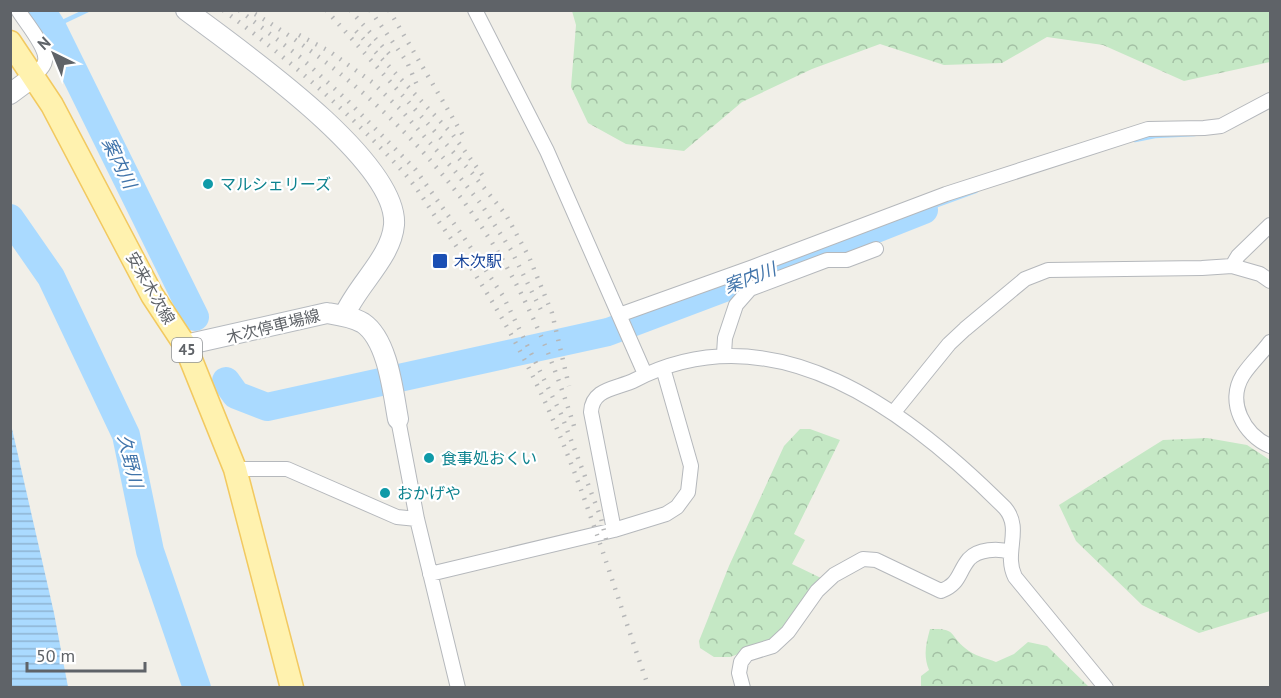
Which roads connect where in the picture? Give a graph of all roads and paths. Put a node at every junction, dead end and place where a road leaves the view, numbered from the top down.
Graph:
1 (18, 10) edge
2 (186, 10) edge
3 (475, 10) edge
4 (10, 42) edge
5 (33, 77) junction
6 (10, 94) edge
7 (1270, 100) edge
8 (1270, 225) edge
9 (876, 249) dead end
10 (1232, 266) junction
11 (755, 276) junction
12 (1270, 281) edge
13 (344, 316) junction
14 (620, 316) junction
15 (1270, 342) edge
16 (185, 345) junction
17 (724, 354) junction
18 (663, 368) junction
19 (645, 374) junction
20 (894, 412) junction
21 (398, 419) joint
22 (1270, 446) edge
23 (235, 469) junction
24 (417, 519) junction
25 (614, 530) junction
26 (1010, 552) junction
27 (430, 574) junction
28 (292, 687) edge
29 (458, 687) edge
30 (743, 687) edge
31 (1106, 687) edge

1 - 5 street
2 - 13 street
3 - 14 street
4 - 5 main road, 安来木次線 / 45
5 - 6 street
5 - 16 main road, 安来木次線 / 45
7 - 11 street
8 - 10 street
9 - 11 street
10 - 12 street
10 - 20 street
11 - 14 street
11 - 17 street
13 - 16 street, 木次停車場線
13 - 21 street, 木次停車場線
14 - 19 street
15 - 22 street
16 - 23 main road, 安来木次線 / 45
17 - 18 street
17 - 20 street
18 - 19 street
18 - 25 street
19 - 25 street
20 - 26 street
21 - 24 street
23 - 24 street
23 - 28 main road, 安来木次線 / 45
24 - 27 street
25 - 27 street
26 - 30 street
26 - 31 street
27 - 29 street

